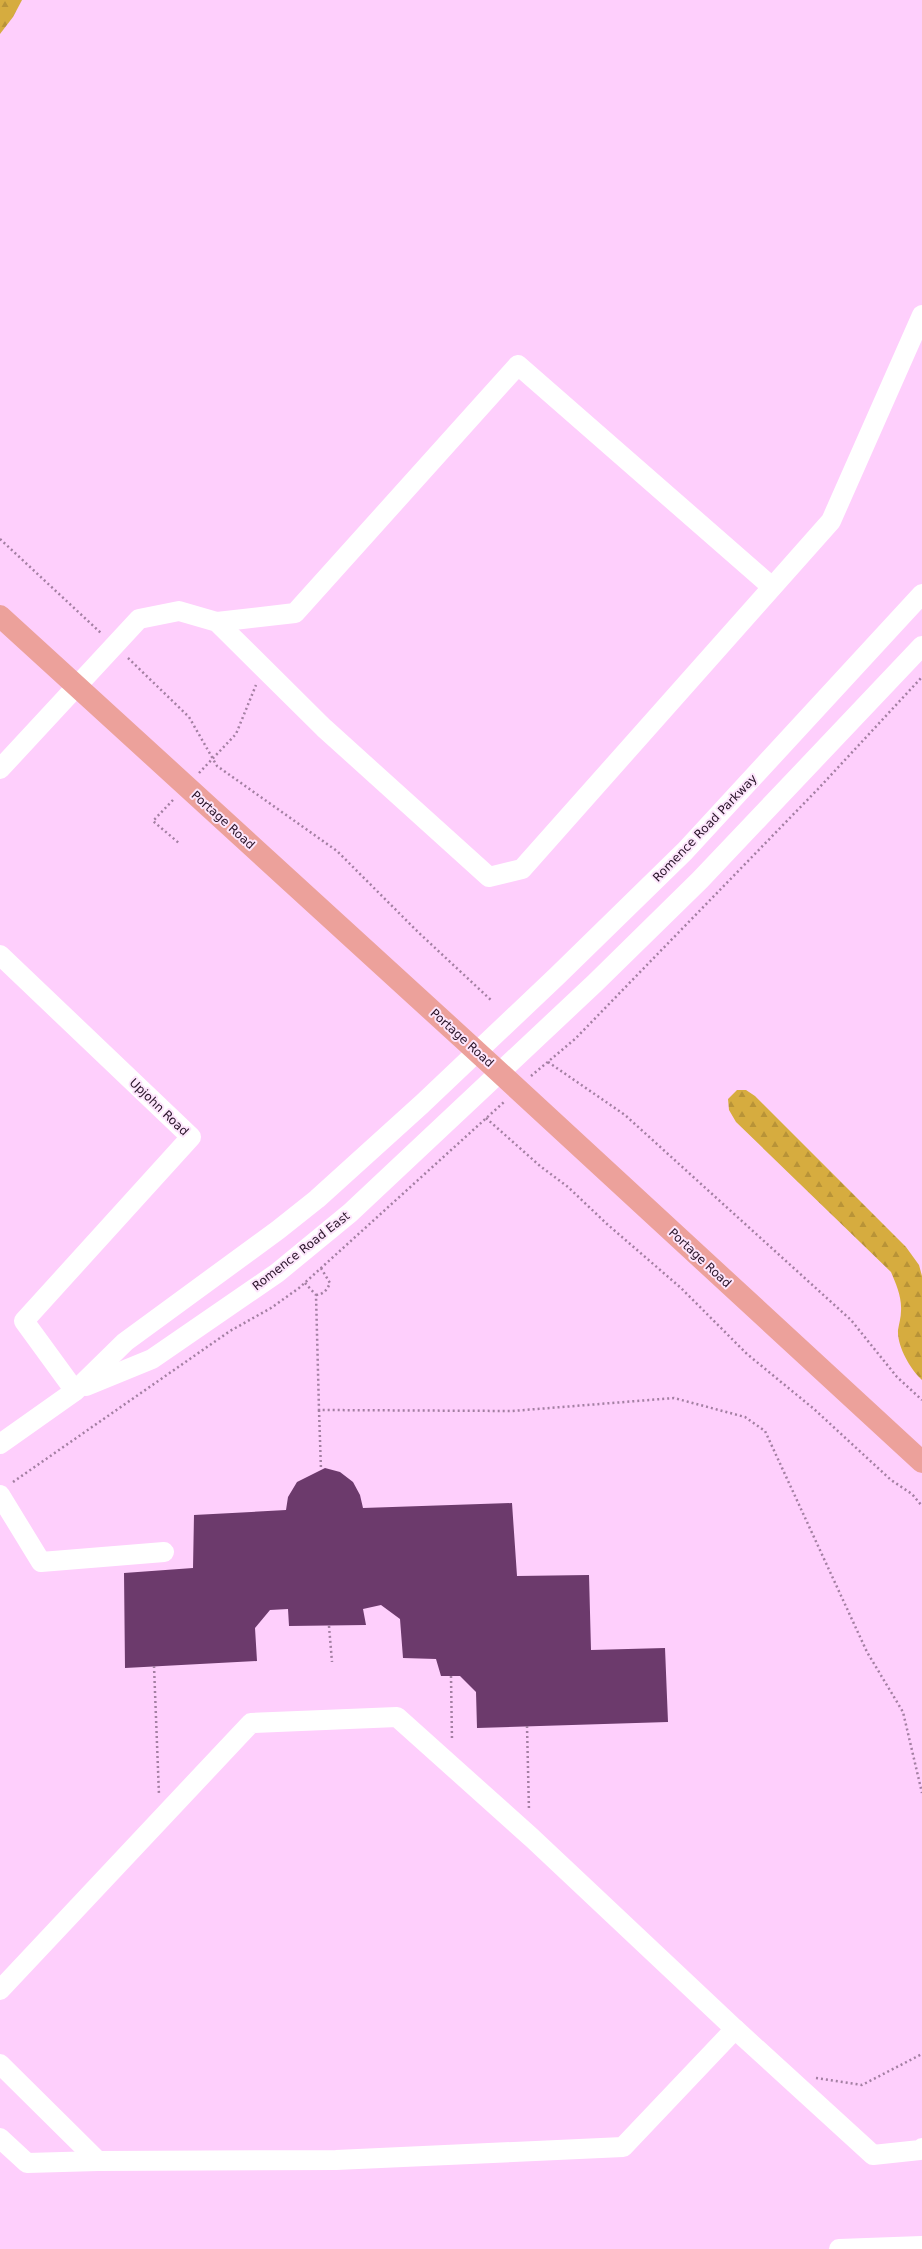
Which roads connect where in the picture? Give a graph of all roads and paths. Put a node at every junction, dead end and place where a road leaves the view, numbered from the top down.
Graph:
1 (922, 315) edge
2 (0, 539) edge
3 (772, 587) junction
4 (922, 594) edge
5 (0, 616) edge
6 (217, 622) junction
7 (114, 645) junction
8 (922, 646) edge
9 (264, 668) junction
10 (77, 687) junction
11 (236, 734) dead end
12 (0, 769) edge
13 (153, 821) dead end
14 (180, 844) dead end
15 (0, 955) edge
16 (492, 1001) dead end
17 (476, 1051) junction
18 (548, 1062) dead end
19 (499, 1072) junction
20 (486, 1118) dead end
21 (322, 1268) dead end
22 (305, 1283) dead end
23 (316, 1294) junction
24 (75, 1391) junction
25 (922, 1400) edge
26 (320, 1410) junction
27 (0, 1444) edge
28 (922, 1462) edge
29 (321, 1470) dead end
30 (0, 1495) edge
31 (922, 1506) edge
32 (164, 1552) dead end
33 (329, 1626) dead end
34 (332, 1662) dead end
35 (154, 1666) dead end
36 (452, 1676) dead end
37 (527, 1726) dead end
38 (452, 1745) dead end
39 (922, 1793) edge
40 (159, 1796) dead end
41 (529, 1818) dead end
42 (0, 1990) edge
43 (735, 2028) junction
44 (922, 2054) edge
45 (0, 2064) edge
46 (810, 2077) dead end
47 (0, 2138) edge
48 (922, 2148) edge
49 (98, 2160) junction
50 (922, 2246) edge
51 (839, 2249) edge

1 - 3 street
2 - 7 path
3 - 6 street
3 - 9 street
4 - 17 street, Romence Road Parkway
5 - 10 main road, Portage Road
6 - 7 street
6 - 9 street
7 - 10 street
7 - 16 path
8 - 19 street
9 - 11 path
10 - 12 street
10 - 17 main road, Portage Road
13 - 14 path
15 - 24 street, Upjohn Road
17 - 19 main road, Portage Road
17 - 24 street, Romence Road East
18 - 25 path
19 - 24 street, Romence Road East
19 - 28 main road, Portage Road
20 - 31 path
21 - 23 path
22 - 23 path
23 - 26 path
24 - 27 street, Romence Road East
26 - 29 path
26 - 39 path
30 - 32 street
33 - 34 path
35 - 40 path
36 - 38 path
37 - 41 path
42 - 43 street
43 - 48 street
43 - 49 street
44 - 46 path
45 - 49 street
47 - 49 street
50 - 51 street

